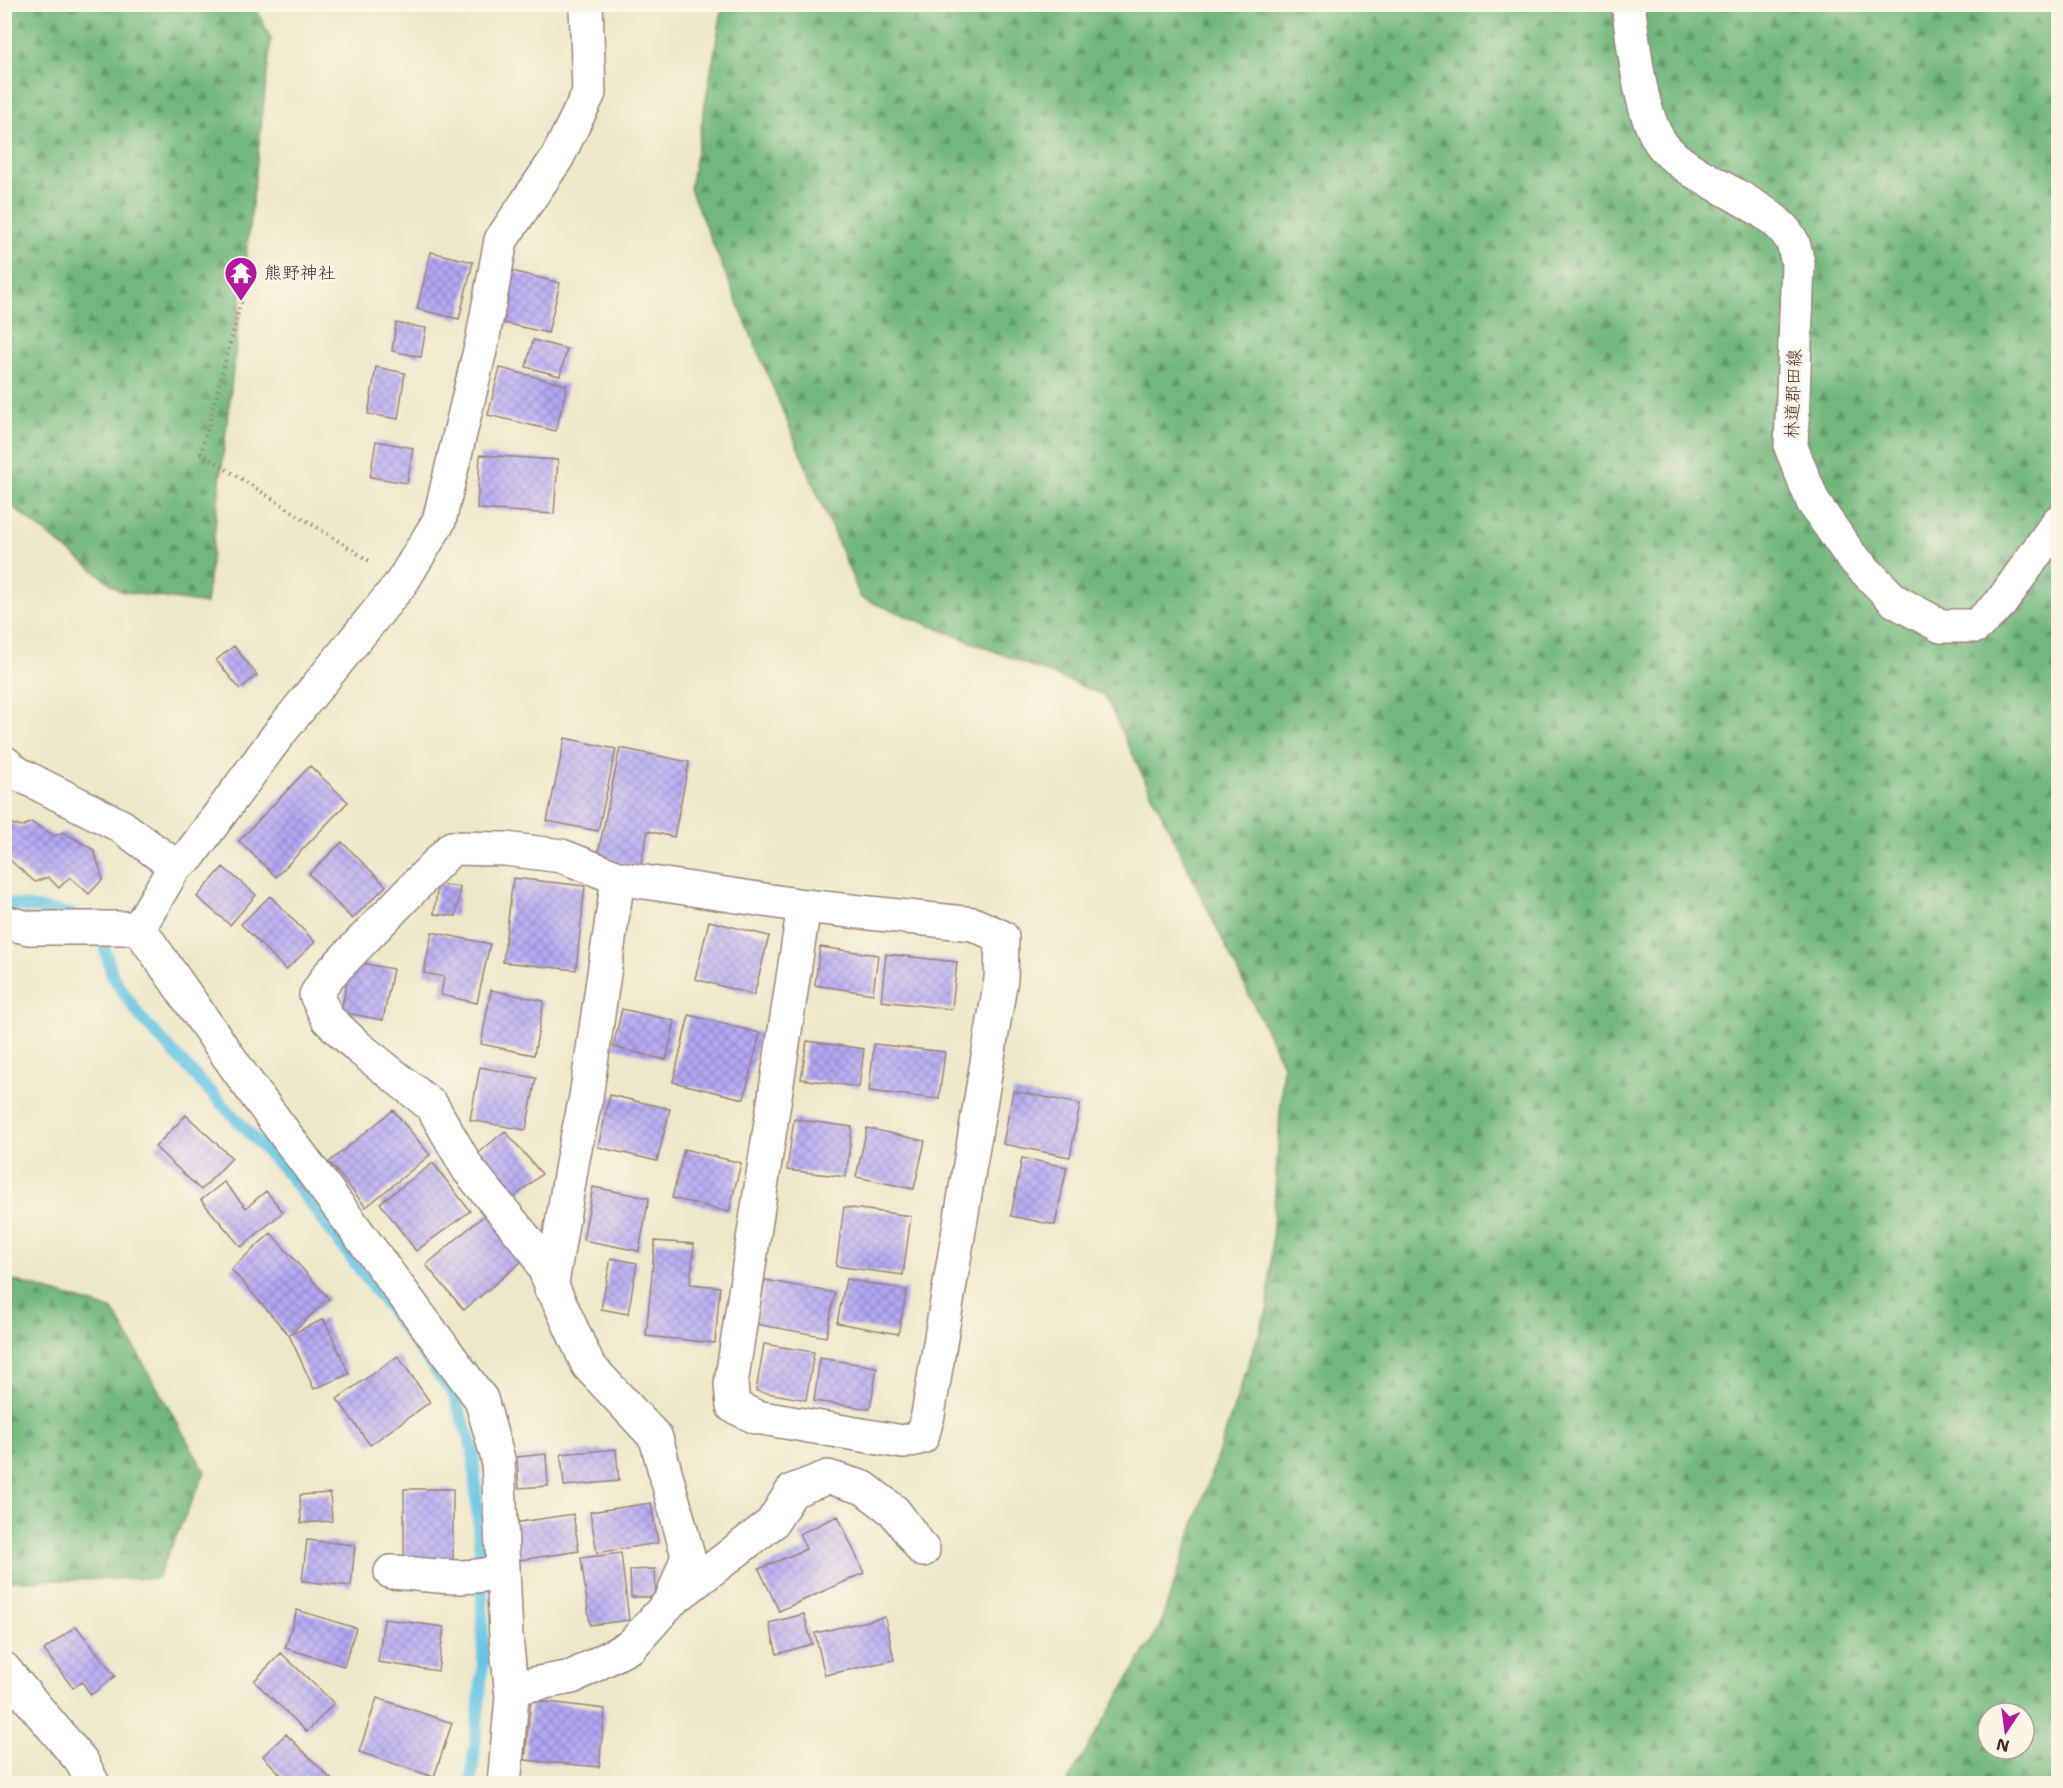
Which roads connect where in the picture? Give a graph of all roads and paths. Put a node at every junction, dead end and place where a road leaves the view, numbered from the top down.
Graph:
1 (586, 4) edge
2 (1628, 4) edge
3 (241, 302) dead end
4 (2058, 522) edge
5 (402, 582) junction
6 (4, 762) edge
7 (175, 866) junction
8 (618, 878) junction
9 (804, 906) junction
10 (4, 922) edge
11 (140, 928) junction
12 (551, 1289) junction
13 (923, 1550) dead end
14 (391, 1572) dead end
15 (486, 1573) junction
16 (671, 1601) junction
17 (4, 1668) edge
18 (511, 1688) junction
19 (93, 1784) edge
20 (504, 1784) edge

1 - 5 street
2 - 4 street, 林道郡田線
3 - 5 path
5 - 7 street
6 - 7 street
7 - 11 street
8 - 9 street
8 - 12 street
8 - 12 street
9 - 9 street
10 - 11 street
11 - 15 street
12 - 16 street
13 - 16 street
14 - 15 street
15 - 18 street
16 - 18 street
17 - 19 street
18 - 20 street

